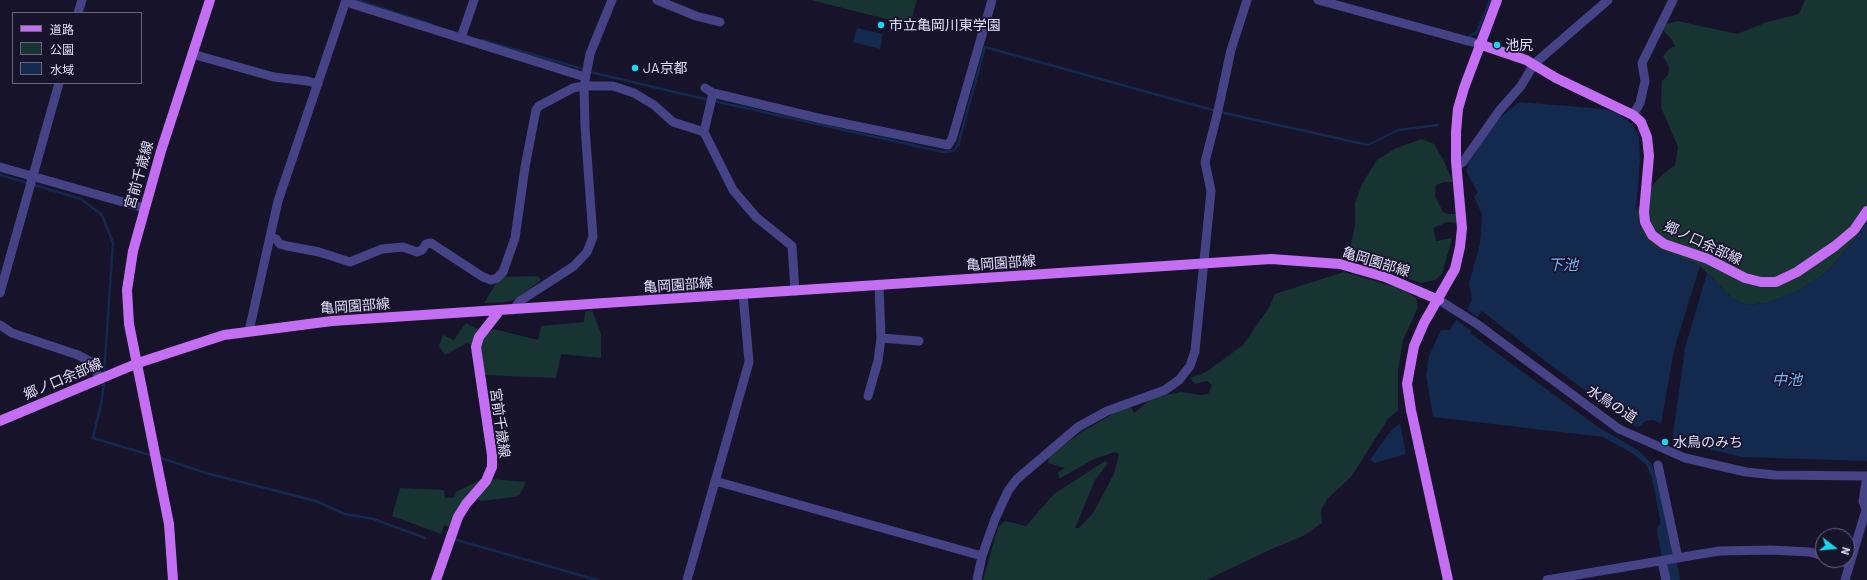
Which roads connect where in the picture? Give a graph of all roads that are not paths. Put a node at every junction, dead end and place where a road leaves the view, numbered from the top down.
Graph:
1 (82, 0) edge
2 (210, 0) edge
3 (474, 0) edge
4 (612, 0) edge
5 (657, 0) edge
6 (992, 0) edge
7 (1247, 0) edge
8 (1318, 0) edge
9 (1497, 0) edge
10 (1608, 0) edge
11 (1673, 0) edge
12 (346, 1) edge
13 (78, 12) edge
14 (720, 22) dead end
15 (462, 35) junction
16 (1479, 44) junction
17 (192, 54) junction
18 (1534, 64) junction
19 (585, 81) junction
20 (59, 84) edge
21 (318, 84) junction
22 (1633, 115) junction
23 (704, 132) junction
24 (1457, 166) junction
25 (0, 167) edge
26 (32, 176) junction
27 (144, 208) junction
28 (1867, 211) edge
29 (271, 237) junction
30 (1204, 264) junction
31 (880, 285) junction
32 (795, 291) junction
33 (0, 293) edge
34 (743, 294) junction
35 (1439, 300) junction
36 (500, 310) junction
37 (513, 310) junction
38 (0, 325) edge
39 (249, 331) junction
40 (880, 338) junction
41 (919, 341) dead end
42 (138, 363) junction
43 (104, 377) junction
44 (868, 396) dead end
45 (0, 421) edge
46 (1658, 465) dead end
47 (1867, 476) edge
48 (715, 481) junction
49 (1855, 547) edge
50 (1815, 554) edge
51 (982, 556) junction
52 (1678, 558) junction
53 (1662, 561) junction
54 (1849, 568) edge
55 (173, 580) edge
56 (436, 580) edge
57 (687, 580) edge
58 (978, 580) edge
59 (1448, 580) edge
60 (1547, 580) edge
61 (1666, 580) edge
62 (1845, 580) edge

1 - 13 street
2 - 17 main road, 宮前千歳線
3 - 15 street
4 - 19 street
5 - 14 street
6 - 23 street
7 - 30 street
8 - 16 street
9 - 16 main road
10 - 18 street
11 - 22 street
12 - 15 street
12 - 21 street
15 - 19 street
16 - 18 main road, 郷ノ口余部線
16 - 24 main road
17 - 21 street
17 - 27 main road, 宮前千歳線
18 - 22 main road, 郷ノ口余部線
18 - 24 street
19 - 23 street
19 - 29 street
19 - 37 street
20 - 26 street
21 - 29 street
22 - 28 main road, 郷ノ口余部線
23 - 32 street
24 - 35 main road
25 - 26 street
26 - 27 street
26 - 33 street
27 - 42 main road, 宮前千歳線
29 - 39 street
30 - 31 main road, 亀岡園部線
30 - 35 main road, 亀岡園部線
30 - 51 street
31 - 32 main road, 亀岡園部線
31 - 40 street
32 - 34 main road, 亀岡園部線
34 - 37 main road, 亀岡園部線
34 - 48 street
35 - 47 street, 水鳥の道
35 - 59 main road
36 - 37 main road, 亀岡園部線
36 - 39 main road, 亀岡園部線
36 - 56 main road, 宮前千歳線
38 - 43 street
39 - 42 main road, 亀岡園部線
40 - 41 street
40 - 44 street
42 - 43 main road, 郷ノ口余部線
42 - 55 main road
43 - 45 main road, 郷ノ口余部線
46 - 52 street
47 - 49 street
48 - 51 street
48 - 57 street
50 - 52 street
51 - 58 street
52 - 53 street
53 - 60 street
53 - 61 street
54 - 62 street

